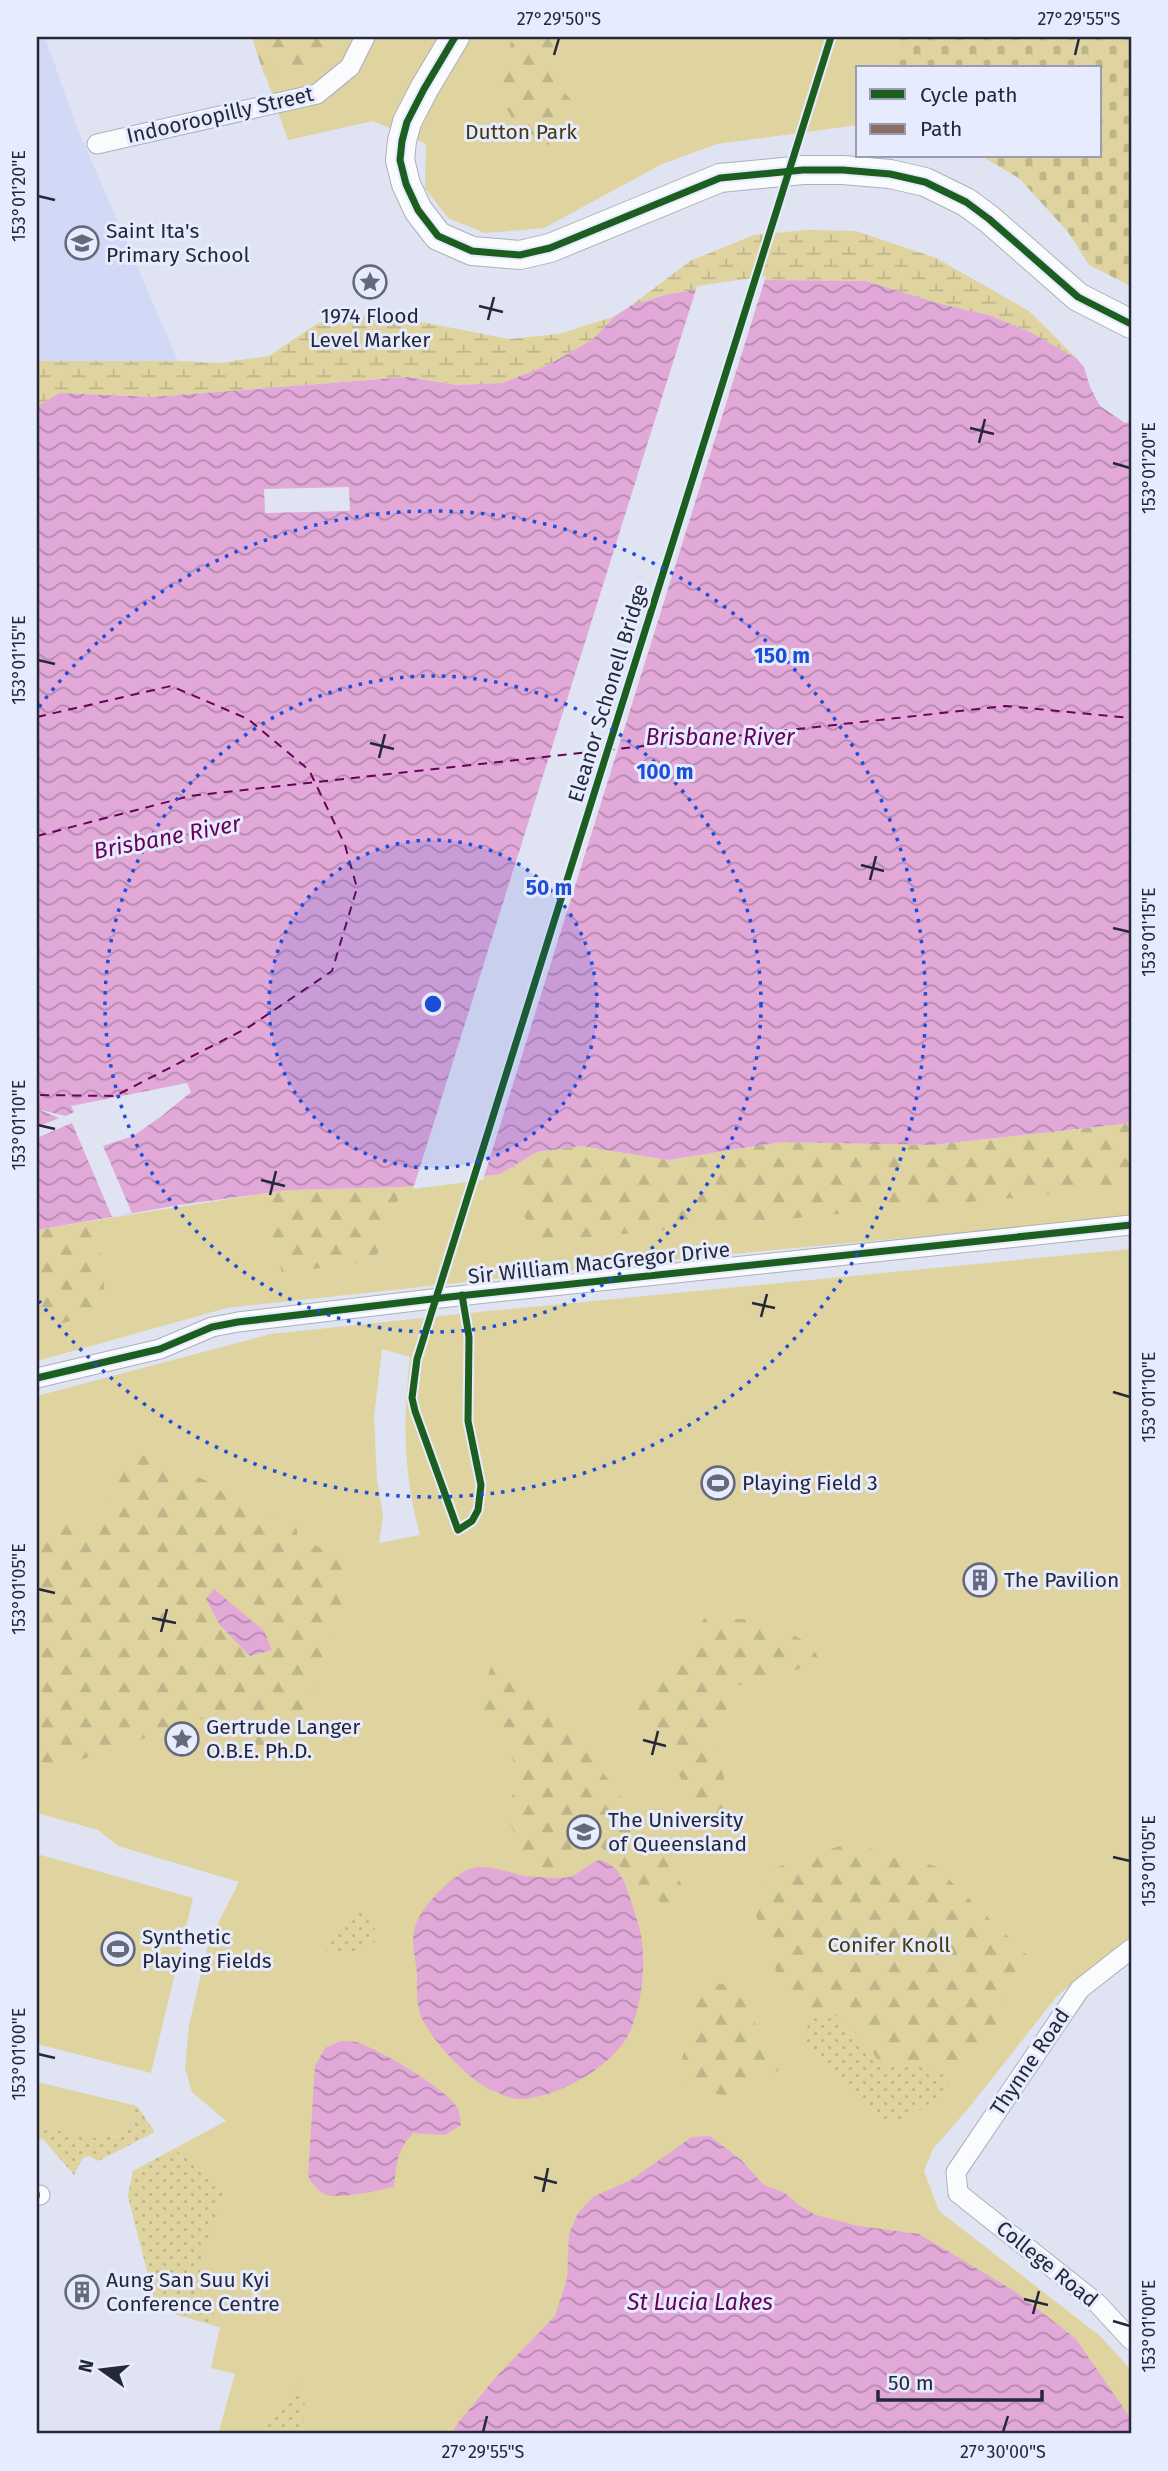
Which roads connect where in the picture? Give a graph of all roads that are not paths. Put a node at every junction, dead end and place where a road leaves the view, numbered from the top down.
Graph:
1 (365, 37) edge
2 (455, 37) edge
3 (97, 144) dead end
4 (1131, 324) edge
5 (1131, 1226) edge
6 (37, 1378) edge
7 (1131, 1949) edge
8 (958, 2193) joint
9 (1131, 2340) edge

1 - 3 street, Indooroopilly Street
2 - 4 street
5 - 6 street, Sir William MacGregor Drive
7 - 8 street, Thynne Road
8 - 9 street, College Road

